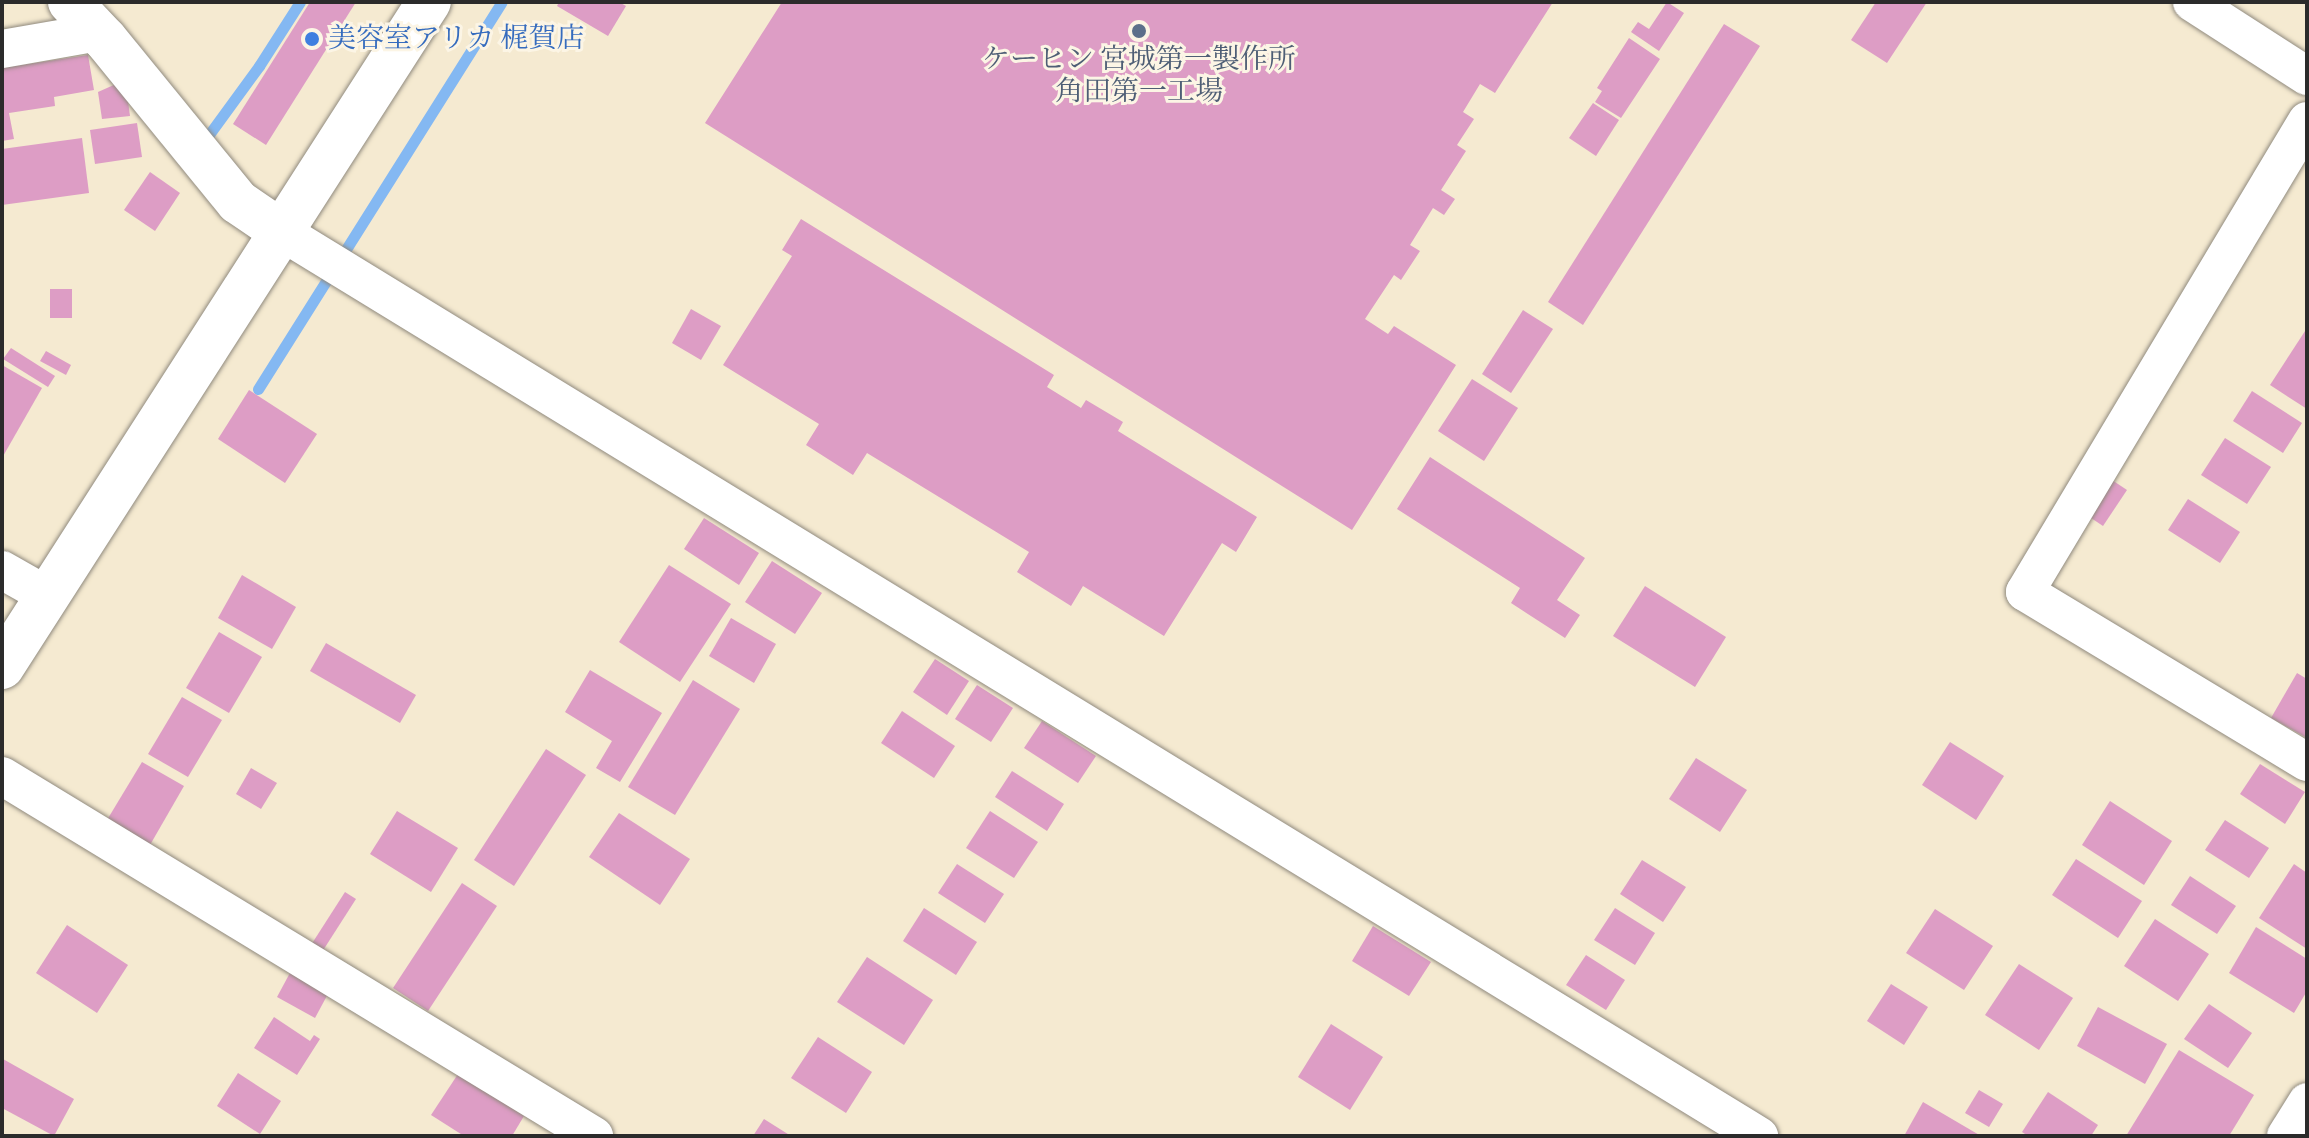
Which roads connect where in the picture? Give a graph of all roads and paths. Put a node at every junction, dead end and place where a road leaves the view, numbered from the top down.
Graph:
1 (429, 2) edge
2 (2192, 2) edge
3 (85, 17) edge
4 (2, 49) edge
5 (2307, 76) edge
6 (2307, 121) edge
7 (282, 232) junction
8 (2, 570) edge
9 (46, 595) junction
10 (2, 667) edge
11 (2307, 762) edge
12 (2, 776) edge
13 (2307, 1102) edge
14 (594, 1136) edge
15 (1759, 1136) edge
16 (2286, 1136) edge

1 - 7 street
2 - 5 street
3 - 4 street
3 - 7 street
6 - 11 street
7 - 9 street
7 - 15 street
8 - 9 street
9 - 10 street
12 - 14 street
13 - 16 street

